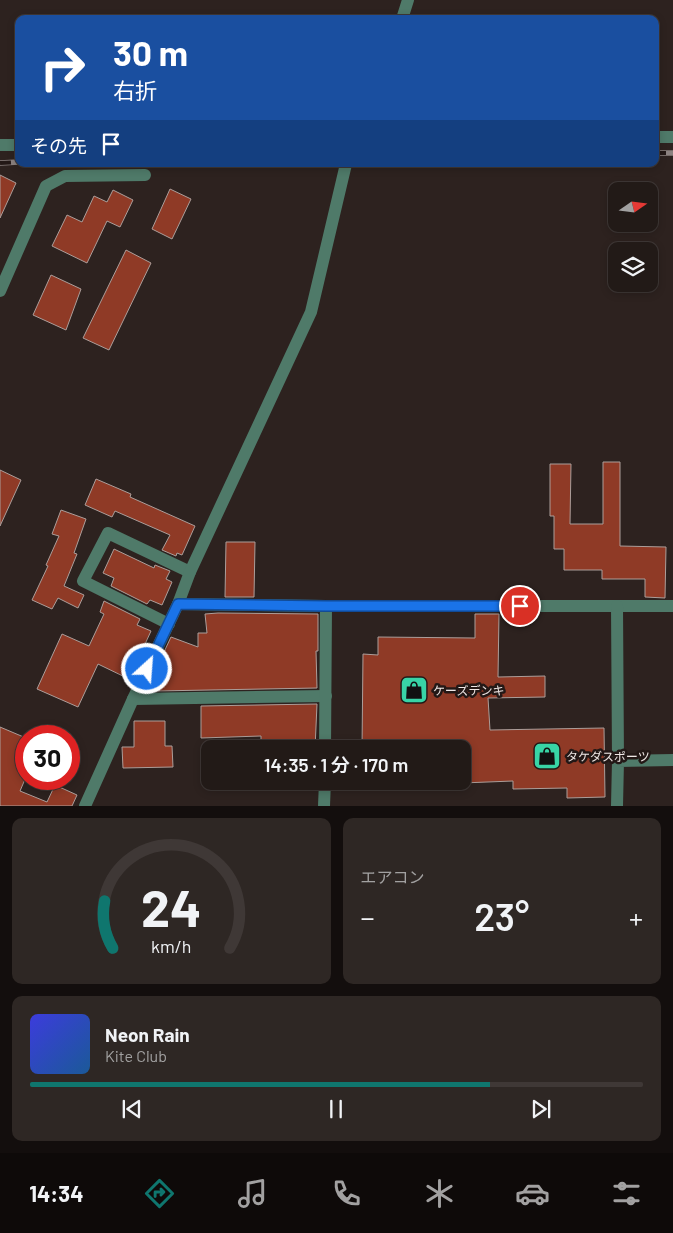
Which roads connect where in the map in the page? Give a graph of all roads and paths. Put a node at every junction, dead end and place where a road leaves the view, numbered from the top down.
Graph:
1 (408, 0) edge
2 (403, 15) edge
3 (659, 137) edge
4 (673, 137) edge
5 (0, 145) edge
6 (15, 145) edge
7 (345, 167) edge
8 (145, 176) dead end
9 (4, 270) edge
10 (0, 291) edge
11 (190, 572) junction
12 (178, 604) junction
13 (326, 606) junction
14 (617, 606) junction
15 (673, 606) edge
16 (169, 624) junction
17 (326, 696) junction
18 (133, 699) junction
19 (325, 740) edge
20 (673, 760) edge
21 (618, 761) junction
22 (325, 790) edge
23 (84, 806) edge
24 (324, 806) edge
25 (617, 806) edge

1 - 2 street
3 - 4 street
5 - 6 street
7 - 11 street
8 - 9 street
9 - 10 street
11 - 12 street
11 - 16 street
12 - 13 street
12 - 16 street
13 - 14 street
13 - 17 street
14 - 15 street
14 - 21 street
16 - 18 street
17 - 18 street
17 - 19 street
18 - 23 street
20 - 21 street
21 - 25 street
22 - 24 street

